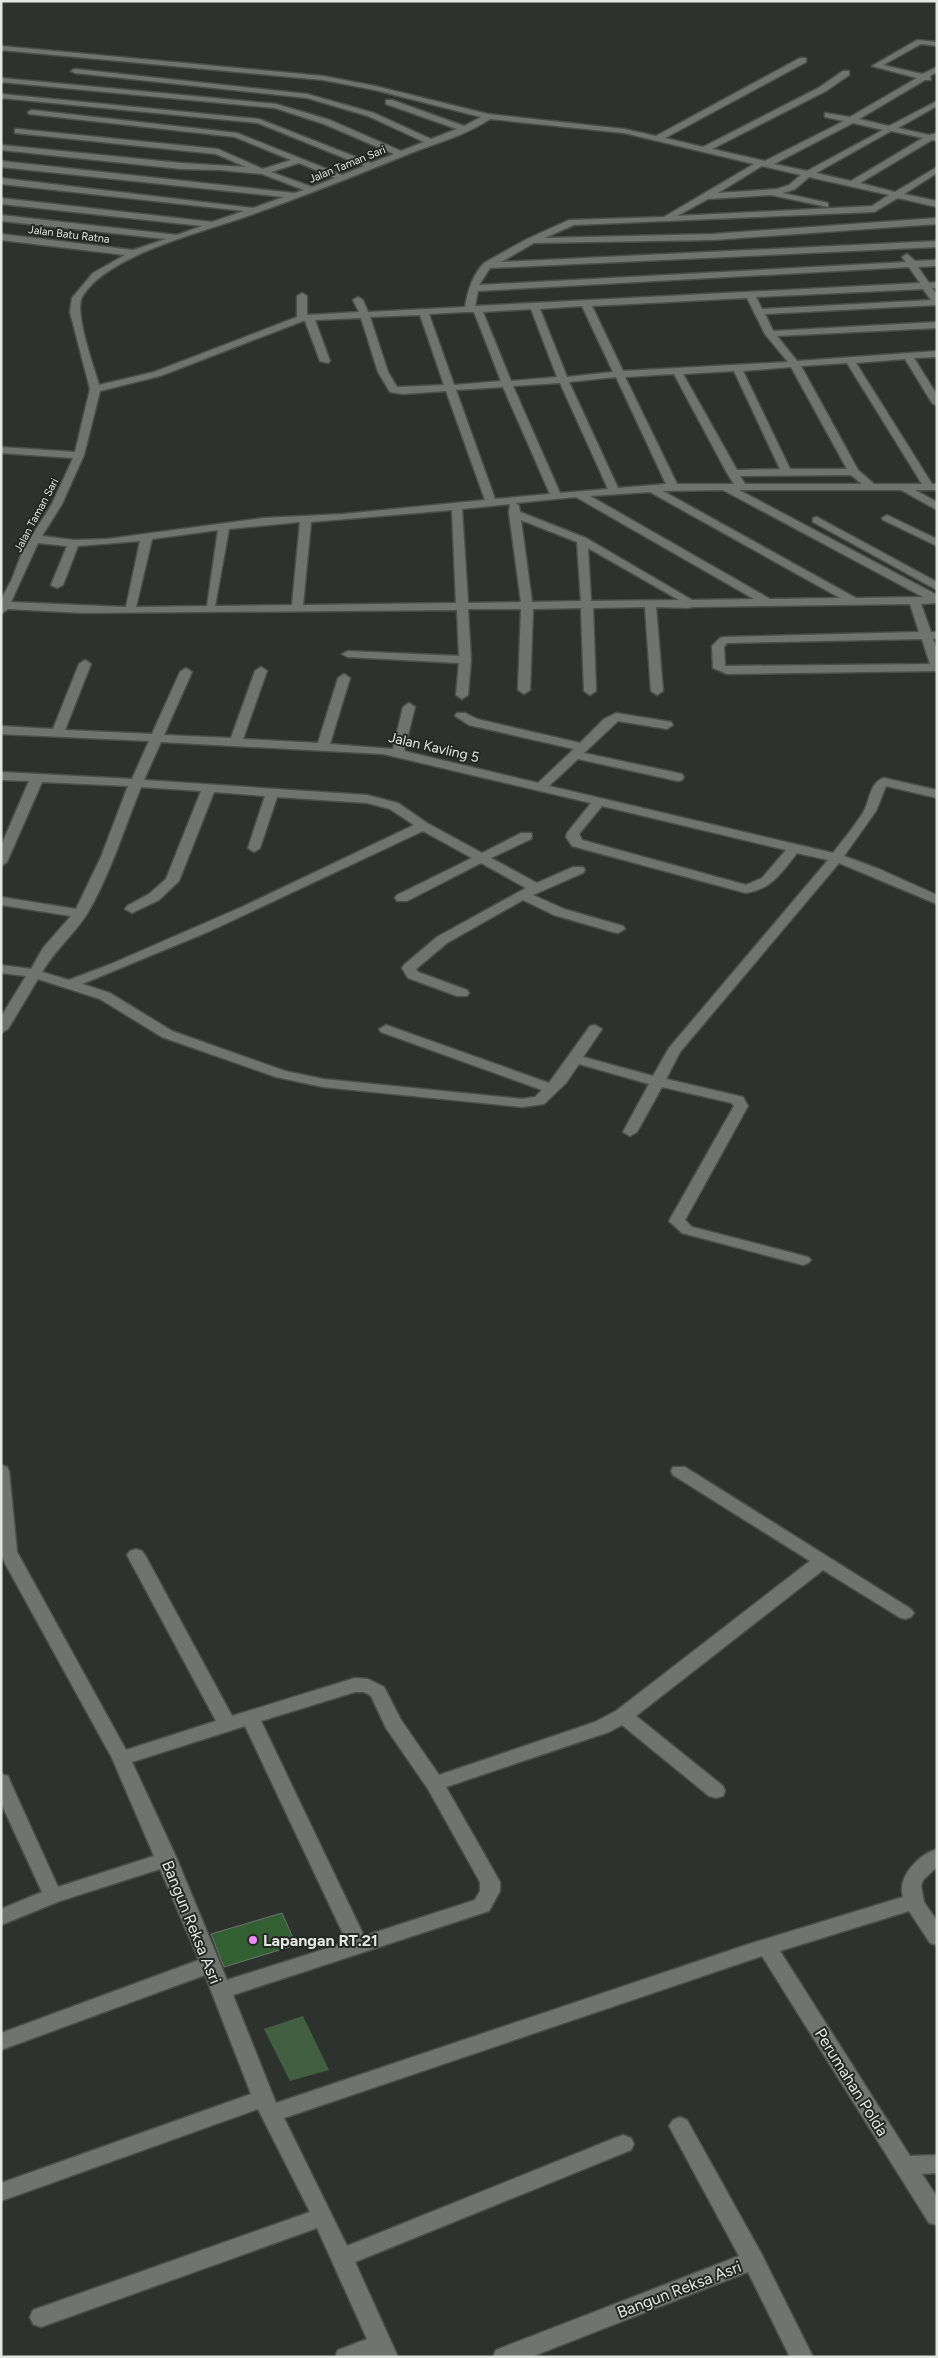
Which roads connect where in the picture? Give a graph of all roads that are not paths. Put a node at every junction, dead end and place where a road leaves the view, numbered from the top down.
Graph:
1 (937, 44) edge
2 (1, 48) edge
3 (803, 60) dead end
4 (937, 69) edge
5 (75, 70) dead end
6 (846, 73) dead end
7 (923, 78) junction
8 (1, 80) edge
9 (937, 80) edge
10 (55, 85) junction
11 (299, 85) junction
12 (1, 96) edge
13 (42, 99) junction
14 (389, 102) dead end
15 (937, 103) edge
16 (276, 106) junction
17 (32, 112) junction
18 (828, 115) dead end
19 (488, 116) junction
20 (852, 120) junction
21 (259, 121) junction
22 (22, 126) junction
23 (890, 128) junction
24 (465, 129) junction
25 (935, 137) edge
26 (657, 139) junction
27 (432, 143) junction
28 (224, 145) junction
29 (3, 149) edge
30 (703, 150) junction
31 (401, 154) junction
32 (298, 161) junction
33 (764, 163) junction
34 (1, 164) edge
35 (371, 166) junction
36 (937, 170) edge
37 (262, 172) junction
38 (809, 174) junction
39 (343, 178) junction
40 (1, 181) edge
41 (729, 184) junction
42 (853, 184) junction
43 (312, 190) junction
44 (770, 193) junction
45 (895, 194) junction
46 (294, 196) junction
47 (702, 197) junction
48 (1, 201) edge
49 (937, 204) edge
50 (842, 209) junction
51 (874, 209) junction
52 (253, 210) junction
53 (1, 218) edge
54 (705, 218) junction
55 (666, 219) junction
56 (937, 221) edge
57 (213, 224) junction
58 (891, 236) junction
59 (1, 237) edge
60 (714, 237) junction
61 (178, 238) junction
62 (530, 241) junction
63 (937, 244) edge
64 (134, 253) junction
65 (723, 254) junction
66 (937, 263) edge
67 (912, 264) junction
68 (487, 265) junction
69 (742, 284) junction
70 (926, 285) junction
71 (937, 285) edge
72 (473, 288) junction
73 (302, 296) dead end
74 (358, 300) dead end
75 (585, 302) junction
76 (534, 306) junction
77 (473, 310) junction
78 (757, 312) junction
79 (424, 314) junction
80 (367, 316) junction
81 (306, 318) junction
82 (937, 325) edge
83 (770, 334) junction
84 (937, 354) edge
85 (908, 356) junction
86 (849, 359) junction
87 (325, 362) dead end
88 (794, 363) junction
89 (737, 368) junction
90 (677, 371) junction
91 (618, 374) junction
92 (563, 380) junction
93 (507, 384) junction
94 (450, 388) junction
95 (95, 389) junction
96 (937, 403) edge
97 (1, 450) edge
98 (78, 455) junction
99 (786, 472) junction
100 (854, 472) junction
101 (732, 473) junction
102 (725, 487) junction
103 (741, 487) junction
104 (933, 487) edge
105 (673, 488) junction
106 (872, 488) junction
107 (903, 488) junction
108 (654, 490) junction
109 (615, 492) junction
110 (578, 494) junction
111 (556, 496) junction
112 (514, 500) junction
113 (491, 502) junction
114 (457, 506) junction
115 (937, 507) edge
116 (514, 513) junction
117 (886, 518) dead end
118 (306, 520) junction
119 (817, 520) dead end
120 (224, 527) junction
121 (147, 536) junction
122 (35, 539) junction
123 (582, 540) junction
124 (74, 543) junction
125 (937, 544) edge
126 (57, 585) dead end
127 (937, 587) edge
128 (914, 600) junction
129 (937, 600) edge
130 (854, 601) junction
131 (767, 602) junction
132 (462, 603) junction
133 (527, 603) junction
134 (586, 603) junction
135 (687, 603) junction
136 (211, 604) junction
137 (131, 605) junction
138 (297, 605) junction
139 (650, 605) junction
140 (249, 607) junction
141 (3, 608) edge
142 (69, 608) junction
143 (160, 608) junction
144 (931, 635) edge
145 (348, 654) dead end
146 (465, 660) junction
147 (85, 664) dead end
148 (937, 667) edge
149 (261, 671) dead end
150 (186, 672) dead end
151 (344, 678) dead end
152 (524, 690) dead end
153 (590, 691) dead end
154 (657, 691) dead end
155 (462, 696) dead end
156 (409, 707) dead end
157 (461, 716) dead end
158 (668, 725) dead end
159 (1, 730) edge
160 (58, 733) junction
161 (156, 738) junction
162 (236, 742) junction
163 (323, 746) junction
164 (580, 751) junction
165 (398, 753) junction
166 (1, 776) edge
167 (678, 777) dead end
168 (37, 778) junction
169 (136, 782) junction
170 (210, 788) junction
171 (540, 788) junction
172 (272, 793) junction
173 (937, 794) edge
174 (598, 803) junction
175 (423, 826) junction
176 (526, 836) dead end
177 (254, 848) dead end
178 (793, 849) junction
179 (836, 858) junction
180 (480, 859) junction
181 (1, 862) edge
182 (578, 870) dead end
183 (536, 888) junction
184 (523, 896) junction
185 (402, 898) dead end
186 (937, 900) edge
187 (1, 901) edge
188 (132, 910) dead end
189 (80, 914) junction
190 (618, 929) dead end
191 (1, 969) edge
192 (33, 973) junction
193 (71, 984) junction
194 (462, 993) dead end
195 (1, 1028) edge
196 (386, 1029) dead end
197 (595, 1029) dead end
198 (575, 1059) junction
199 (656, 1081) junction
200 (552, 1089) junction
201 (630, 1132) dead end
202 (803, 1260) dead end
203 (679, 1471) dead end
204 (2, 1483) edge
205 (5, 1553) edge
206 (136, 1555) dead end
207 (822, 1560) junction
208 (905, 1613) dead end
209 (623, 1716) junction
210 (250, 1718) junction
211 (228, 1726) junction
212 (122, 1758) junction
213 (1, 1781) edge
214 (435, 1784) junction
215 (716, 1792) dead end
216 (937, 1856) edge
217 (167, 1859) junction
218 (53, 1896) junction
219 (913, 1902) junction
220 (1, 1917) edge
221 (937, 1937) edge
222 (358, 1945) junction
223 (767, 1947) junction
224 (211, 1964) junction
225 (220, 1991) junction
226 (1, 2042) edge
227 (268, 2106) junction
228 (680, 2126) dead end
229 (623, 2144) dead end
230 (937, 2164) edge
231 (904, 2165) junction
232 (1, 2192) edge
233 (937, 2216) edge
234 (323, 2217) junction
235 (341, 2258) junction
236 (753, 2260) junction
237 (41, 2316) dead end
238 (384, 2350) edge
239 (346, 2357) edge
240 (504, 2357) edge
241 (802, 2357) edge

1 - 7 street
2 - 11 street
3 - 26 street
4 - 7 street
5 - 11 street
6 - 30 street
7 - 9 street
7 - 20 street
8 - 10 street
10 - 13 street
10 - 16 street
11 - 16 street
11 - 19 street
11 - 27 street
12 - 13 street
13 - 17 street
13 - 21 street
14 - 24 street
15 - 23 street
16 - 21 street
16 - 31 street
17 - 22 street
17 - 28 street
18 - 20 street
19 - 24 street, Jalan Taman Sari
19 - 26 street
20 - 23 street
20 - 33 street
21 - 28 street
21 - 35 street
22 - 28 street
22 - 29 street
23 - 25 street
23 - 38 street
24 - 27 street, Jalan Taman Sari
25 - 42 street
26 - 30 street
27 - 31 street, Jalan Taman Sari
28 - 32 street
28 - 37 street
29 - 37 street
30 - 33 street
31 - 35 street, Jalan Taman Sari
32 - 37 street
32 - 39 street
33 - 38 street
33 - 41 street
34 - 46 street
35 - 39 street, Jalan Taman Sari
36 - 45 street
37 - 43 street
38 - 42 street
38 - 44 street
39 - 43 street, Jalan Taman Sari
40 - 52 street
41 - 44 street
41 - 47 street
42 - 45 street
43 - 46 street, Jalan Taman Sari
44 - 47 street
44 - 50 street
45 - 49 street
45 - 51 street
46 - 52 street, Jalan Taman Sari
47 - 55 street
48 - 57 street
50 - 51 street
50 - 54 street
51 - 58 street
52 - 57 street, Jalan Taman Sari
53 - 61 street
54 - 55 street
54 - 60 street
55 - 62 street
56 - 58 street
57 - 61 street, Jalan Taman Sari
58 - 60 street
58 - 63 street
58 - 65 street
58 - 67 street
59 - 64 street, Jalan Batu Ratna
60 - 62 street
60 - 65 street
61 - 64 street, Jalan Taman Sari
62 - 68 street
64 - 95 street, Jalan Taman Sari
65 - 68 street
65 - 69 street
66 - 67 street
67 - 69 street
67 - 70 street
68 - 72 street
69 - 70 street
69 - 72 street
69 - 75 street
69 - 78 street
70 - 71 street
70 - 78 street
72 - 77 street
73 - 81 street
74 - 80 street
75 - 76 street
75 - 91 street
76 - 77 street
76 - 92 street
77 - 79 street
77 - 93 street
78 - 83 street
79 - 80 street
79 - 94 street
80 - 81 street
80 - 94 street
81 - 87 street
81 - 95 street
82 - 83 street
83 - 88 street
84 - 85 street
85 - 86 street
85 - 96 street
86 - 88 street
86 - 104 street
88 - 89 street
88 - 100 street
89 - 90 street
89 - 99 street
90 - 91 street
90 - 101 street
91 - 92 street
91 - 105 street
92 - 93 street
92 - 109 street
93 - 94 street
93 - 111 street
94 - 113 street
95 - 98 street, Jalan Taman Sari
97 - 98 street
98 - 122 street, Jalan Taman Sari
99 - 100 street
99 - 101 street
100 - 106 street
101 - 103 street
102 - 103 street
102 - 105 street
102 - 129 street
103 - 106 street
104 - 107 street
105 - 108 street
106 - 107 street
107 - 115 street
108 - 109 street
108 - 130 street
109 - 110 street
110 - 111 street
110 - 131 street
111 - 112 street
112 - 113 street
112 - 116 street
113 - 114 street
114 - 118 street
114 - 132 street
116 - 123 street
116 - 133 street
117 - 125 street
118 - 120 street
118 - 138 street
119 - 127 street
120 - 121 street
120 - 136 street
121 - 124 street
121 - 137 street
122 - 124 street
122 - 141 street, Jalan Taman Sari
123 - 134 street
123 - 135 street
124 - 126 street
128 - 129 street
128 - 130 street
128 - 144 street
130 - 131 street
131 - 135 street
132 - 133 street
132 - 138 street
132 - 146 street
133 - 134 street
133 - 152 street
134 - 135 street
134 - 139 street
134 - 153 street
135 - 139 street
136 - 140 street
136 - 143 street
137 - 142 street
137 - 143 street
138 - 140 street
139 - 154 street
140 - 143 street
141 - 142 street
142 - 143 street
144 - 148 street
144 - 148 street
145 - 146 street
146 - 155 street
147 - 160 street
149 - 162 street
150 - 161 street
151 - 163 street
156 - 165 street
157 - 164 street
158 - 164 street
159 - 160 street, Jalan Kavling 5
160 - 161 street, Jalan Kavling 5
161 - 162 street, Jalan Kavling 5
161 - 169 street
162 - 163 street, Jalan Kavling 5
163 - 165 street, Jalan Kavling 5
164 - 167 street
164 - 171 street
165 - 171 street, Jalan Kavling 5
166 - 168 street
168 - 169 street
168 - 181 street
169 - 170 street
169 - 189 street
170 - 172 street
170 - 188 street
171 - 174 street, Jalan Kavling 5
172 - 175 street
172 - 177 street
173 - 179 street
174 - 178 street, Jalan Kavling 5
174 - 178 street
175 - 180 street
175 - 193 street
176 - 180 street
178 - 179 street, Jalan Kavling 5
179 - 186 street, Jalan Kavling 5
179 - 199 street
180 - 183 street
180 - 185 street
182 - 183 street
183 - 184 street
184 - 190 street
184 - 194 street
187 - 189 street
189 - 192 street
191 - 192 street
192 - 193 street
192 - 195 street
193 - 200 street
196 - 200 street
197 - 198 street
198 - 199 street
198 - 200 street
199 - 201 street
199 - 202 street
203 - 207 street
204 - 205 street, Bangun Reksa Asri
205 - 212 street, Bangun Reksa Asri
206 - 211 street
207 - 208 street
207 - 209 street
209 - 214 street
209 - 215 street
210 - 211 street
210 - 214 street
210 - 222 street
211 - 212 street
212 - 217 street, Bangun Reksa Asri
213 - 218 street
214 - 222 street
216 - 219 street
217 - 218 street
217 - 224 street, Bangun Reksa Asri
218 - 220 street
219 - 221 street
219 - 223 street
222 - 225 street
223 - 227 street
223 - 231 street, Perumahan Polda
224 - 225 street, Bangun Reksa Asri
224 - 226 street
225 - 227 street, Bangun Reksa Asri
227 - 232 street
227 - 234 street, Bangun Reksa Asri
228 - 236 street
229 - 235 street
230 - 231 street
231 - 233 street, Perumahan Polda
234 - 235 street, Bangun Reksa Asri
234 - 237 street
235 - 238 street, Bangun Reksa Asri
236 - 240 street, Bangun Reksa Asri
236 - 241 street, Bangun Reksa Asri
238 - 239 street

